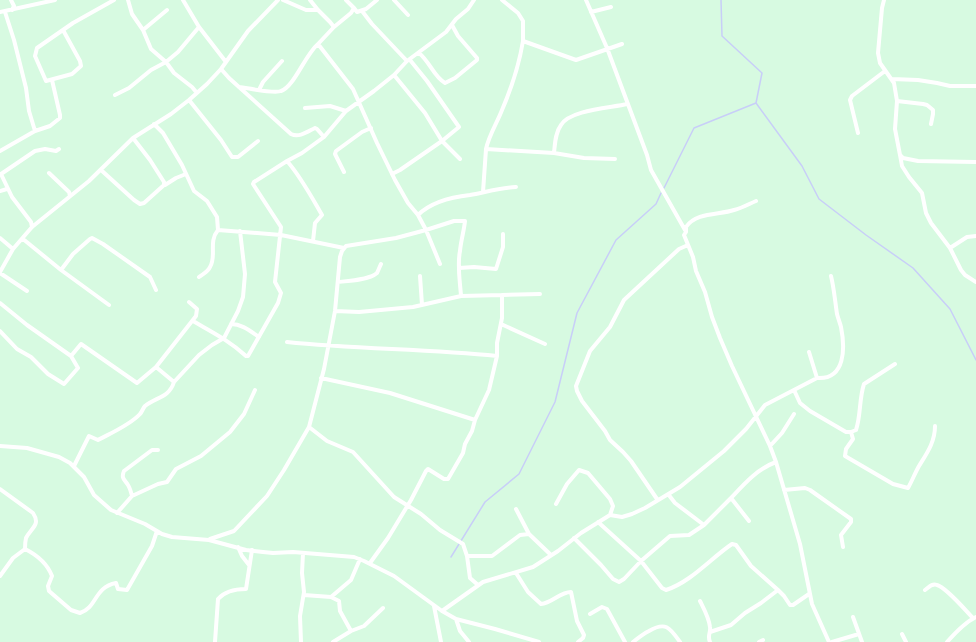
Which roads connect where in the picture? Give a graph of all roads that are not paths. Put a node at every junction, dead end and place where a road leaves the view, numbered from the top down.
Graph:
1 (11, 0) edge
2 (55, 0) edge
3 (114, 0) edge
4 (128, 0) edge
5 (183, 0) edge
6 (278, 0) edge
7 (284, 0) edge
8 (310, 0) edge
9 (346, 0) edge
10 (377, 0) edge
11 (394, 0) edge
12 (474, 0) edge
13 (502, 0) edge
14 (586, 0) edge
15 (884, 0) edge
16 (272, 2) edge
17 (611, 7) dead end
18 (354, 8) junction
19 (11, 10) junction
20 (167, 10) dead end
21 (318, 10) junction
22 (362, 11) junction
23 (2, 12) edge
24 (591, 12) junction
25 (408, 15) dead end
26 (452, 25) junction
27 (199, 27) junction
28 (334, 27) junction
29 (63, 30) junction
30 (143, 30) junction
31 (523, 41) junction
32 (318, 44) junction
33 (622, 44) dead end
34 (607, 48) junction
35 (419, 53) junction
36 (408, 60) junction
37 (282, 61) dead end
38 (166, 62) junction
39 (226, 62) junction
40 (221, 69) junction
41 (885, 71) junction
42 (394, 75) junction
43 (892, 79) junction
44 (52, 80) junction
45 (976, 86) edge
46 (238, 87) junction
47 (260, 90) junction
48 (197, 93) junction
49 (115, 95) dead end
50 (189, 100) junction
51 (897, 100) junction
52 (359, 101) junction
53 (627, 104) junction
54 (305, 108) dead end
55 (346, 111) junction
56 (154, 124) junction
57 (931, 124) dead end
58 (371, 128) junction
59 (35, 131) junction
60 (858, 133) dead end
61 (324, 137) junction
62 (133, 138) junction
63 (258, 141) dead end
64 (442, 141) junction
65 (0, 144) edge
66 (486, 149) junction
67 (59, 150) dead end
68 (0, 151) edge
69 (554, 153) junction
70 (900, 155) junction
71 (459, 159) dead end
72 (615, 159) dead end
73 (287, 161) junction
74 (976, 162) edge
75 (101, 170) junction
76 (344, 172) dead end
77 (49, 173) dead end
78 (0, 174) edge
79 (186, 174) junction
80 (392, 174) junction
81 (165, 185) junction
82 (516, 187) dead end
83 (7, 189) junction
84 (0, 191) edge
85 (483, 192) junction
86 (70, 196) junction
87 (756, 201) dead end
88 (418, 215) junction
89 (32, 227) junction
90 (218, 230) junction
91 (426, 230) junction
92 (240, 231) junction
93 (686, 232) junction
94 (503, 234) dead end
95 (281, 235) junction
96 (976, 236) edge
97 (0, 238) edge
98 (23, 239) junction
99 (313, 241) junction
100 (688, 245) junction
101 (344, 248) junction
102 (950, 248) junction
103 (13, 249) junction
104 (381, 264) dead end
105 (440, 264) dead end
106 (459, 268) junction
107 (61, 270) junction
108 (0, 273) edge
109 (199, 276) dead end
110 (420, 276) dead end
111 (831, 276) dead end
112 (338, 282) junction
113 (976, 282) edge
114 (156, 290) dead end
115 (27, 291) dead end
116 (540, 294) dead end
117 (501, 295) junction
118 (461, 296) junction
119 (189, 302) dead end
120 (0, 303) edge
121 (109, 304) dead end
122 (422, 305) junction
123 (335, 311) junction
124 (193, 321) junction
125 (231, 324) junction
126 (501, 324) junction
127 (0, 331) edge
128 (259, 337) junction
129 (224, 338) junction
130 (286, 342) dead end
131 (545, 344) dead end
132 (328, 346) junction
133 (809, 352) dead end
134 (71, 356) junction
135 (497, 356) junction
136 (895, 364) dead end
137 (156, 367) junction
138 (321, 378) junction
139 (818, 378) junction
140 (174, 382) junction
141 (255, 390) dead end
142 (794, 390) junction
143 (794, 414) dead end
144 (756, 416) junction
145 (475, 420) junction
146 (935, 426) dead end
147 (309, 427) junction
148 (851, 432) junction
149 (0, 446) edge
150 (770, 446) junction
151 (158, 450) dead end
152 (776, 462) junction
153 (74, 466) junction
154 (0, 489) edge
155 (784, 490) junction
156 (668, 494) junction
157 (132, 496) junction
158 (731, 498) junction
159 (657, 500) junction
160 (556, 504) dead end
161 (408, 506) junction
162 (516, 509) dead end
163 (117, 513) junction
164 (610, 515) junction
165 (749, 521) dead end
166 (598, 522) junction
167 (704, 525) junction
168 (157, 531) junction
169 (529, 534) junction
170 (574, 538) junction
171 (209, 540) junction
172 (238, 547) junction
173 (843, 547) dead end
174 (25, 549) junction
175 (252, 550) junction
176 (303, 553) junction
177 (467, 555) junction
178 (551, 555) junction
179 (360, 559) junction
180 (641, 561) junction
181 (370, 563) junction
182 (250, 566) junction
183 (516, 573) junction
184 (0, 576) edge
185 (478, 585) junction
186 (778, 590) junction
187 (925, 590) dead end
188 (809, 594) junction
189 (304, 595) junction
190 (332, 597) junction
191 (700, 601) dead end
192 (434, 605) junction
193 (452, 605) junction
194 (383, 608) dead end
195 (442, 611) junction
196 (590, 614) dead end
197 (447, 615) junction
198 (854, 617) dead end
199 (974, 618) edge
200 (456, 619) junction
201 (351, 631) junction
202 (710, 632) junction
203 (859, 634) junction
204 (902, 634) dead end
205 (439, 641) edge
206 (530, 641) edge
207 (215, 642) edge
208 (301, 642) edge
209 (333, 642) edge
210 (469, 642) edge
211 (539, 642) edge
212 (578, 642) edge
213 (625, 642) edge
214 (633, 642) edge
215 (680, 642) edge
216 (710, 642) edge
217 (831, 642) edge
218 (862, 642) edge
219 (906, 642) edge
220 (947, 642) edge

1 - 19 street
2 - 19 street
3 - 29 street
4 - 30 street
5 - 27 street
6 - 16 street
7 - 21 street
8 - 21 street
9 - 18 street
10 - 22 street
11 - 25 street
12 - 26 street
13 - 31 street
14 - 24 street
15 - 41 street
16 - 39 street
17 - 24 street
18 - 22 street
18 - 28 street
19 - 23 street
20 - 30 street
21 - 28 street
22 - 36 street
23 - 59 street
24 - 34 street
26 - 35 street
26 - 35 street
27 - 38 street
27 - 39 street
28 - 32 street
29 - 44 street
29 - 44 street
30 - 38 street
31 - 34 street
31 - 66 street
32 - 47 street
32 - 52 street
33 - 34 street
34 - 53 street
35 - 36 street
36 - 42 street
36 - 64 street
37 - 47 street
38 - 48 street
38 - 49 street
39 - 40 street
40 - 46 street
40 - 48 street
41 - 43 street
41 - 60 street
42 - 52 street
42 - 64 street
43 - 45 street
43 - 51 street
44 - 59 street
46 - 47 street
46 - 61 street
48 - 50 street
50 - 56 street
50 - 63 street
51 - 57 street
51 - 70 street
52 - 55 street
52 - 58 street
53 - 69 street
53 - 93 street
54 - 55 street
55 - 61 street
56 - 62 street
56 - 79 street
58 - 76 street
58 - 80 street
59 - 68 street
61 - 73 street
62 - 75 street
62 - 81 street
64 - 71 street
64 - 80 street
65 - 68 street
66 - 69 street
66 - 85 street
67 - 78 street
69 - 72 street
70 - 74 street
70 - 102 street
73 - 95 street
73 - 99 street
75 - 81 street
75 - 86 street
77 - 86 street
78 - 83 street
79 - 81 street
79 - 90 street
80 - 88 street
82 - 85 street
83 - 84 street
83 - 89 street
85 - 88 street
86 - 89 street
87 - 93 street
88 - 91 street
89 - 98 street
90 - 92 street
90 - 109 street
91 - 101 street
91 - 105 street
91 - 106 street
92 - 95 street
92 - 125 street
93 - 100 street
94 - 106 street
95 - 99 street
95 - 128 street
96 - 102 street
97 - 103 street
98 - 103 street
98 - 107 street
99 - 101 street
100 - 144 street
100 - 159 street
101 - 112 street
102 - 113 street
103 - 108 street
104 - 112 street
106 - 118 street
107 - 114 street
107 - 121 street
108 - 115 street
110 - 122 street
111 - 139 street
112 - 123 street
116 - 117 street
117 - 118 street
117 - 126 street
118 - 122 street
119 - 124 street
120 - 134 street
122 - 123 street
123 - 132 street
124 - 129 street
124 - 137 street
125 - 128 street
125 - 129 street
126 - 131 street
126 - 135 street
127 - 134 street
128 - 129 street
129 - 140 street
130 - 132 street
132 - 135 street
132 - 138 street
133 - 139 street
134 - 137 street
135 - 145 street
136 - 148 street
137 - 140 street
138 - 145 street
138 - 147 street
139 - 142 street
140 - 153 street
141 - 157 street
142 - 144 street
142 - 148 street
143 - 150 street
144 - 150 street
144 - 156 street
145 - 161 street
146 - 148 street
147 - 161 street
147 - 171 street
149 - 153 street
150 - 152 street
151 - 157 street
152 - 155 street
152 - 158 street
153 - 163 street
154 - 174 street
155 - 173 street
155 - 188 street
156 - 159 street
156 - 167 street
157 - 163 street
158 - 165 street
158 - 167 street
159 - 164 street
160 - 164 street
161 - 177 street
161 - 181 street
162 - 169 street
163 - 168 street
164 - 166 street
166 - 170 street
166 - 180 street
167 - 180 street
168 - 171 street
168 - 174 street
169 - 177 street
169 - 178 street
170 - 178 street
170 - 180 street
171 - 172 street
172 - 175 street
172 - 182 street
174 - 184 street
175 - 176 street
175 - 182 street
176 - 179 street
176 - 189 street
177 - 185 street
178 - 183 street
179 - 181 street
179 - 190 street
180 - 186 street
181 - 192 street
182 - 207 street
183 - 185 street
183 - 212 street
185 - 193 street
186 - 188 street
186 - 202 street
187 - 199 street
188 - 217 street
189 - 190 street
189 - 208 street
190 - 201 street
191 - 202 street
192 - 195 street
192 - 205 street
193 - 195 street
193 - 197 street
194 - 201 street
195 - 197 street
196 - 213 street
197 - 200 street
198 - 203 street
199 - 220 street
200 - 206 street
200 - 210 street
201 - 209 street
202 - 216 street
203 - 217 street
203 - 218 street
204 - 219 street
206 - 211 street
214 - 215 street

